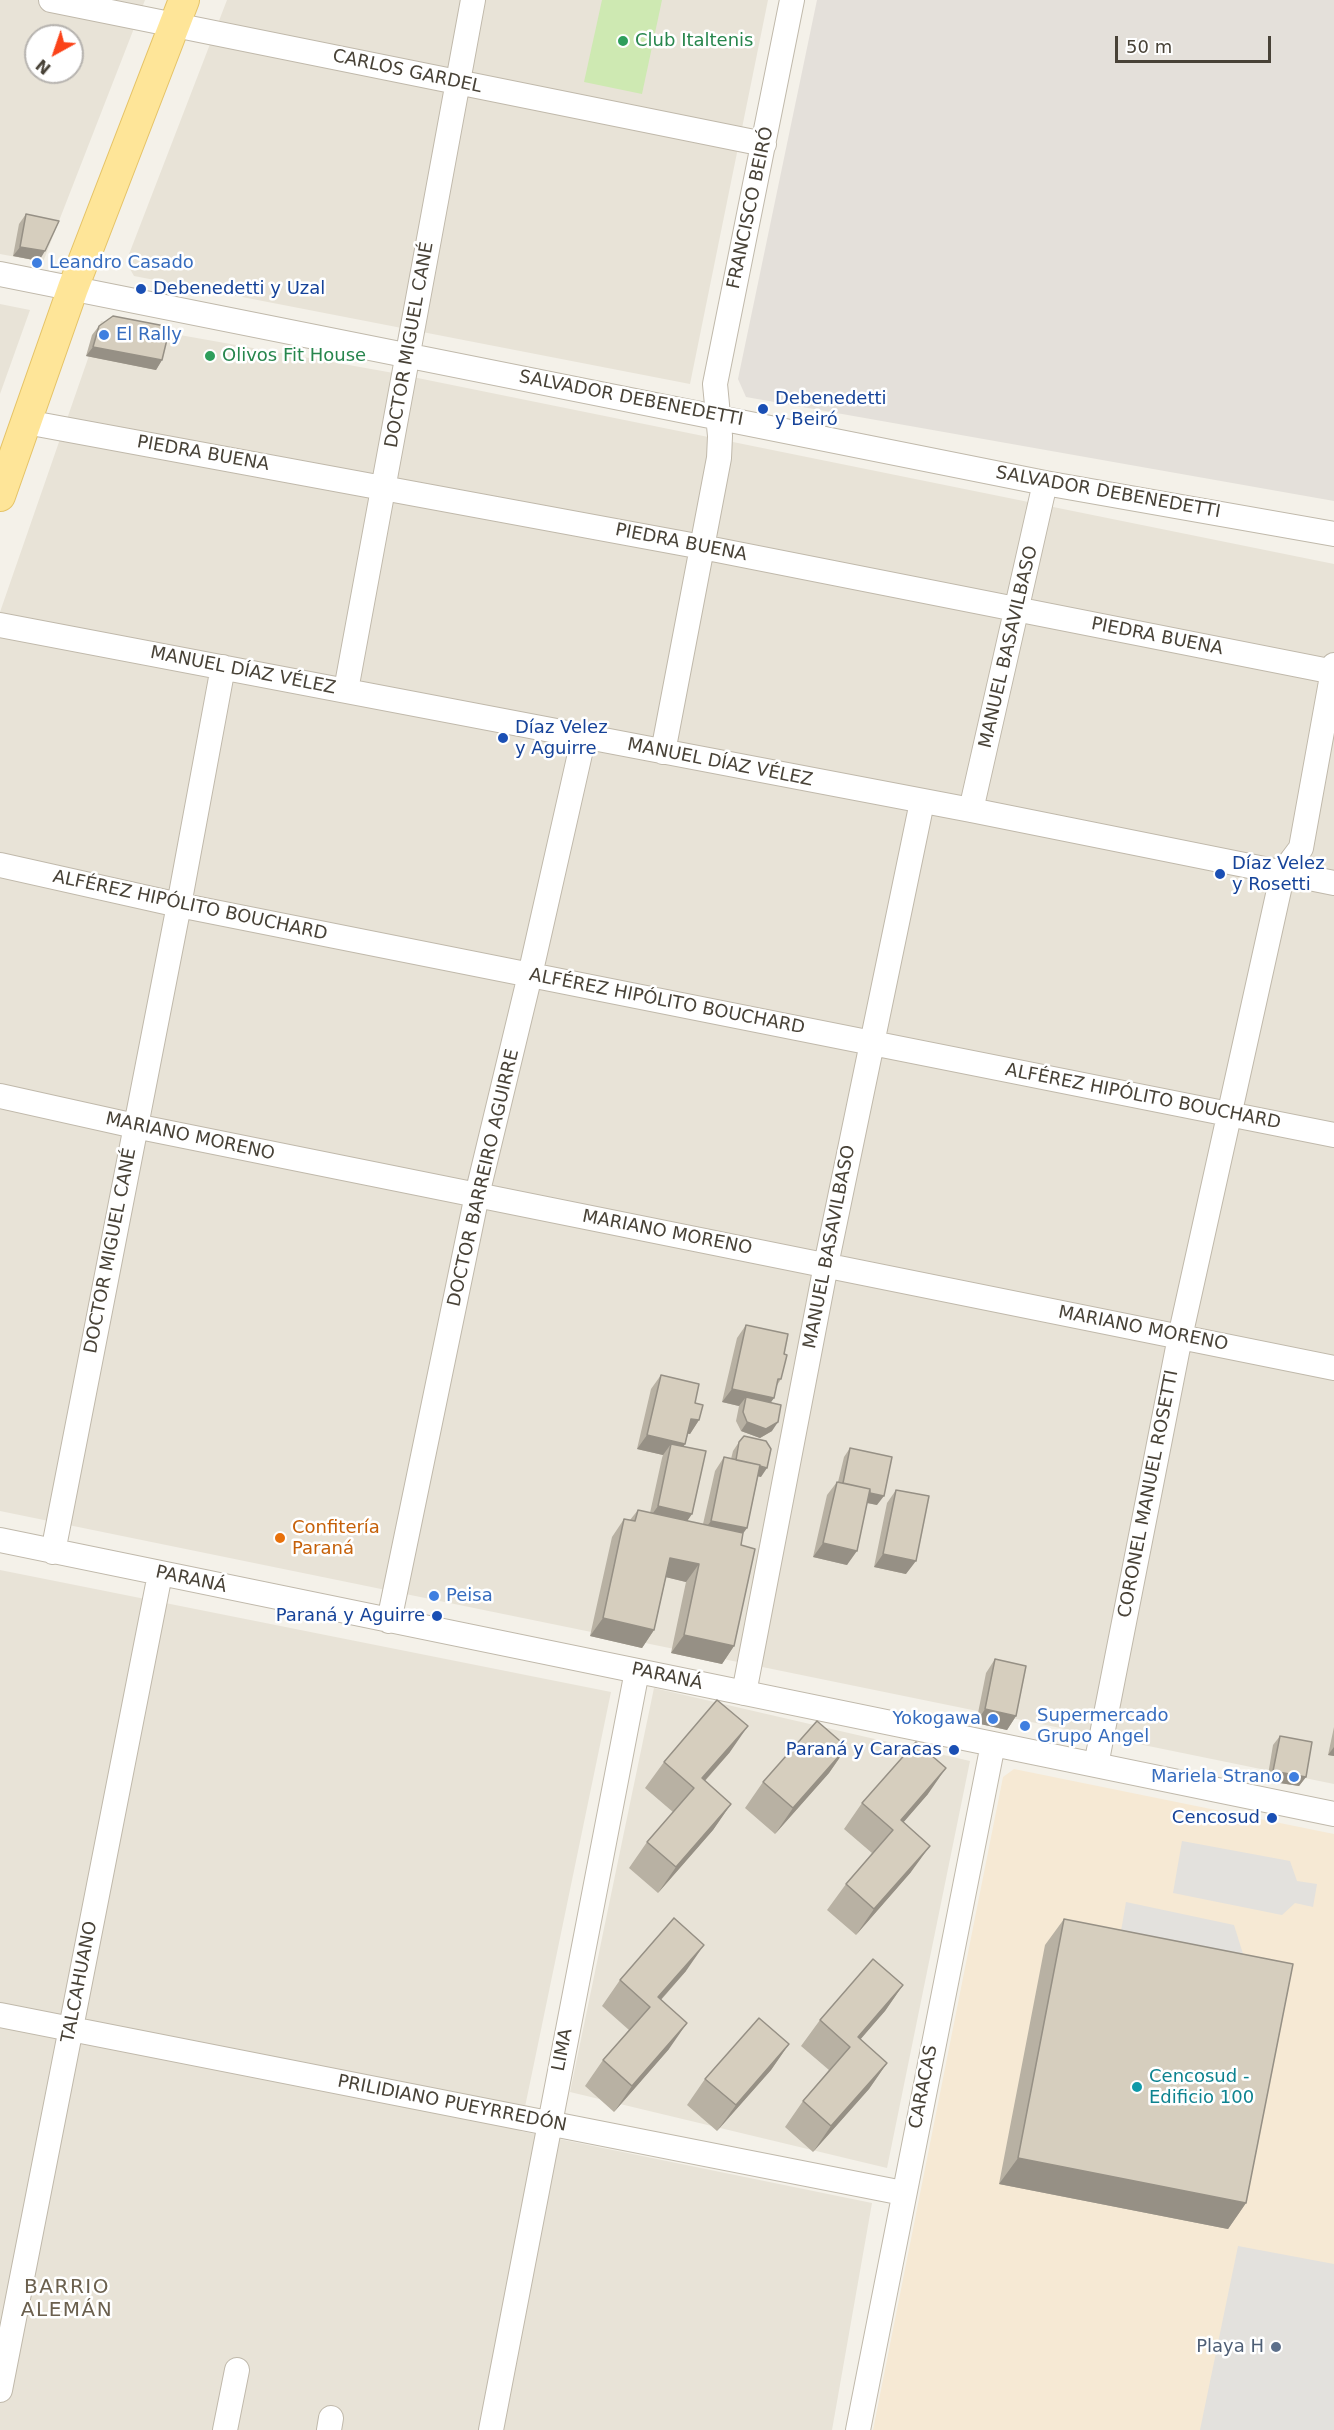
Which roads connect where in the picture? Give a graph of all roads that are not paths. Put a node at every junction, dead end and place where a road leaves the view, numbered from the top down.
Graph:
1 (51, 0) edge
2 (473, 0) edge
3 (792, 0) edge
4 (180, 12) edge
5 (458, 82) junction
6 (764, 144) junction
7 (0, 274) edge
8 (73, 288) junction
9 (408, 355) junction
10 (718, 416) junction
11 (26, 422) junction
12 (1045, 483) junction
13 (384, 487) junction
14 (0, 496) edge
15 (1334, 534) edge
16 (702, 547) junction
17 (1017, 610) junction
18 (0, 625) edge
19 (223, 667) junction
20 (1334, 669) edge
21 (346, 690) junction
22 (584, 736) junction
23 (663, 752) junction
24 (922, 802) junction
25 (971, 810) junction
26 (0, 865) edge
27 (1283, 872) junction
28 (1334, 883) edge
29 (179, 905) junction
30 (530, 975) junction
31 (873, 1043) junction
32 (0, 1095) edge
33 (1230, 1114) junction
34 (135, 1126) junction
35 (1334, 1134) edge
36 (477, 1195) junction
37 (825, 1265) junction
38 (1180, 1337) junction
39 (1334, 1368) edge
40 (0, 1540) edge
41 (53, 1552) junction
42 (160, 1574) junction
43 (389, 1621) junction
44 (638, 1671) junction
45 (744, 1693) junction
46 (993, 1744) junction
47 (1096, 1765) junction
48 (1334, 1814) edge
49 (0, 2015) edge
50 (71, 2029) junction
51 (549, 2123) junction
52 (903, 2193) junction
53 (237, 2370) dead end
54 (0, 2390) edge
55 (225, 2430) edge
56 (491, 2430) edge
57 (858, 2430) edge

1 - 4 street, CARLOS GARDEL
2 - 5 street, DOCTOR MIGUEL CANÉ
3 - 6 street, FRANCISCO BEIRÓ
4 - 5 street, CARLOS GARDEL
4 - 8 main road
5 - 6 street, CARLOS GARDEL
5 - 9 street, DOCTOR MIGUEL CANÉ
6 - 10 street, FRANCISCO BEIRÓ
7 - 8 street, SALVADOR DEBENEDETTI
8 - 9 street, SALVADOR DEBENEDETTI
8 - 11 main road
9 - 10 street, SALVADOR DEBENEDETTI
9 - 13 street, DOCTOR MIGUEL CANÉ
10 - 12 street, SALVADOR DEBENEDETTI
10 - 16 street
11 - 13 street, PIEDRA BUENA
11 - 14 main road
12 - 15 street, SALVADOR DEBENEDETTI
12 - 17 street, MANUEL BASAVILBASO
13 - 16 street, PIEDRA BUENA
13 - 21 street, DOCTOR MIGUEL CANÉ
16 - 17 street, PIEDRA BUENA
16 - 23 street
17 - 20 street, PIEDRA BUENA
17 - 25 street, MANUEL BASAVILBASO
18 - 19 street, MANUEL DÍAZ VÉLEZ
19 - 21 street, MANUEL DÍAZ VÉLEZ
19 - 29 street, DOCTOR MIGUEL CANÉ
20 - 27 street, CORONEL MANUEL ROSETTI
21 - 22 street, MANUEL DÍAZ VÉLEZ
22 - 23 street, MANUEL DÍAZ VÉLEZ
22 - 30 street, DOCTOR BARREIRO AGUIRRE
23 - 24 street, MANUEL DÍAZ VÉLEZ
24 - 25 street, MANUEL DÍAZ VÉLEZ
24 - 31 street, MANUEL BASAVILBASO
25 - 27 street, MANUEL DÍAZ VÉLEZ
26 - 29 street, ALFÉREZ HIPÓLITO BOUCHARD
27 - 28 street, MANUEL DÍAZ VÉLEZ
27 - 33 street, CORONEL MANUEL ROSETTI
29 - 30 street, ALFÉREZ HIPÓLITO BOUCHARD
29 - 34 street, DOCTOR MIGUEL CANÉ
30 - 31 street, ALFÉREZ HIPÓLITO BOUCHARD
30 - 36 street, DOCTOR BARREIRO AGUIRRE
31 - 33 street, ALFÉREZ HIPÓLITO BOUCHARD
31 - 37 street, MANUEL BASAVILBASO
32 - 34 street, MARIANO MORENO
33 - 35 street, ALFÉREZ HIPÓLITO BOUCHARD
33 - 38 street, CORONEL MANUEL ROSETTI
34 - 36 street, MARIANO MORENO
34 - 41 street, DOCTOR MIGUEL CANÉ
36 - 37 street, MARIANO MORENO
36 - 43 street, DOCTOR BARREIRO AGUIRRE
37 - 38 street, MARIANO MORENO
37 - 45 street, MANUEL BASAVILBASO
38 - 39 street, MARIANO MORENO
38 - 47 street, CORONEL MANUEL ROSETTI
40 - 41 street, PARANÁ
41 - 42 street, PARANÁ
42 - 43 street, PARANÁ
42 - 50 street, TALCAHUANO
43 - 44 street, PARANÁ
44 - 45 street, PARANÁ
44 - 51 street, LIMA
45 - 46 street, PARANÁ
46 - 47 street, PARANÁ
46 - 52 street, CARACAS
47 - 48 street, PARANÁ
49 - 50 street, PRILIDIANO PUEYRREDÓN
50 - 51 street, PRILIDIANO PUEYRREDÓN
50 - 54 street, TALCAHUANO
51 - 52 street, PRILIDIANO PUEYRREDÓN
51 - 56 street, LIMA
52 - 57 street, CARACAS
53 - 55 street

